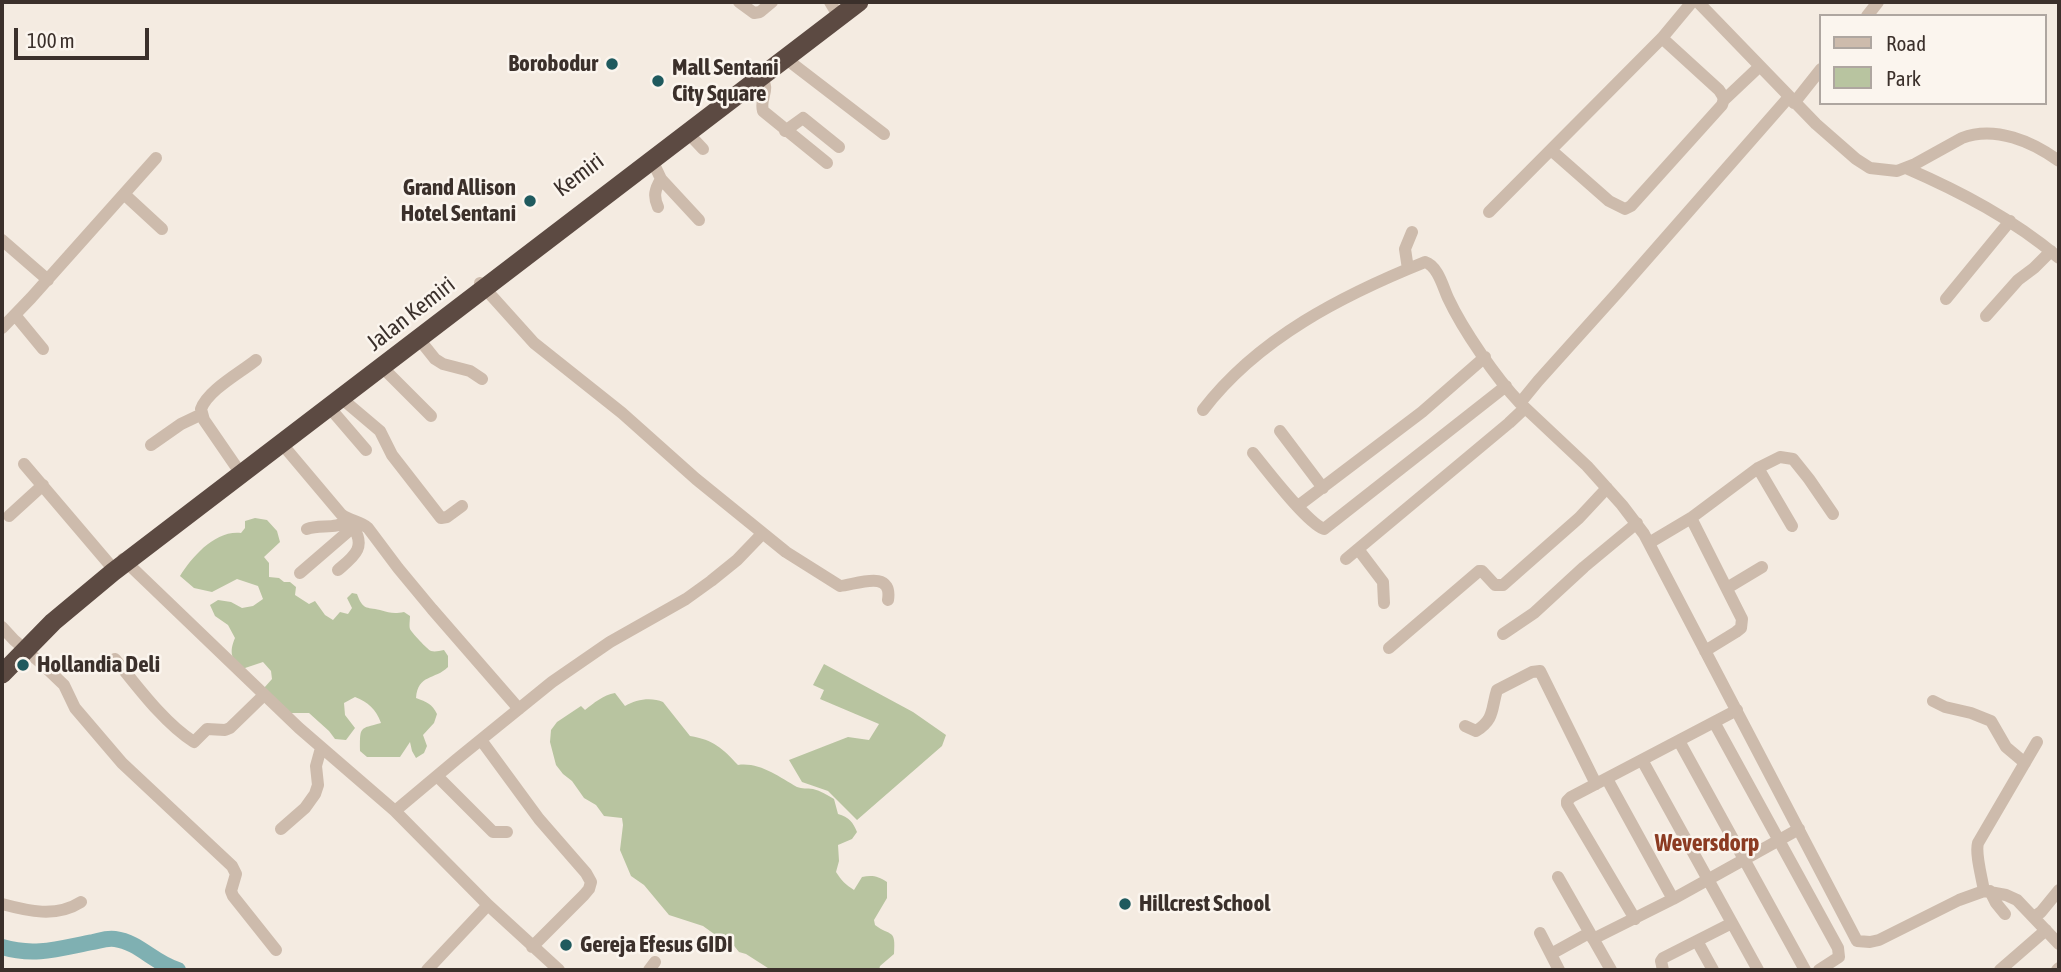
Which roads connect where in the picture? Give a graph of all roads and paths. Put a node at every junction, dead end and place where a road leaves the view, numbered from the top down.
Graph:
1 (739, 2) edge
2 (772, 2) edge
3 (859, 2) edge
4 (1692, 2) edge
5 (1698, 2) edge
6 (837, 7) edge
7 (1662, 38) junction
8 (785, 58) junction
9 (1760, 66) junction
10 (1820, 70) edge
11 (760, 76) junction
12 (1724, 100) junction
13 (1792, 100) junction
14 (785, 131) junction
15 (687, 132) junction
16 (884, 134) dead end
17 (839, 147) dead end
18 (704, 149) dead end
19 (1552, 150) junction
20 (156, 158) dead end
21 (652, 160) junction
22 (2059, 160) edge
23 (827, 163) dead end
24 (1906, 168) junction
25 (661, 179) junction
26 (124, 194) junction
27 (658, 206) dead end
28 (1489, 212) dead end
29 (699, 220) dead end
30 (2010, 221) junction
31 (162, 229) dead end
32 (1412, 232) dead end
33 (2, 240) edge
34 (2055, 254) edge
35 (1408, 269) junction
36 (48, 280) junction
37 (482, 285) junction
38 (1946, 299) dead end
39 (15, 315) junction
40 (1986, 316) dead end
41 (2, 328) edge
42 (419, 339) junction
43 (43, 349) dead end
44 (1485, 357) junction
45 (256, 360) dead end
46 (382, 367) junction
47 (482, 379) dead end
48 (1506, 386) junction
49 (340, 396) junction
50 (1523, 405) junction
51 (1203, 410) dead end
52 (202, 414) junction
53 (431, 416) dead end
54 (1280, 431) dead end
55 (282, 444) junction
56 (151, 445) dead end
57 (366, 450) dead end
58 (1253, 453) dead end
59 (24, 464) dead end
60 (237, 468) junction
61 (1758, 468) junction
62 (43, 485) junction
63 (1322, 488) junction
64 (1607, 488) junction
65 (462, 506) dead end
66 (1298, 506) junction
67 (1833, 514) dead end
68 (9, 516) dead end
69 (1691, 518) junction
70 (353, 523) junction
71 (1637, 523) junction
72 (1792, 526) dead end
73 (307, 529) dead end
74 (762, 534) junction
75 (1649, 543) junction
76 (1358, 549) junction
77 (1346, 559) dead end
78 (119, 561) junction
79 (1762, 567) dead end
80 (338, 570) dead end
81 (300, 573) dead end
82 (1727, 588) junction
83 (888, 600) dead end
84 (1384, 603) dead end
85 (2, 627) edge
86 (1503, 634) dead end
87 (21, 646) junction
88 (1389, 648) dead end
89 (1705, 651) junction
90 (114, 659) dead end
91 (2, 661) edge
92 (2, 674) edge
93 (264, 695) junction
94 (1933, 701) dead end
95 (519, 709) junction
96 (1737, 710) junction
97 (1714, 722) junction
98 (1465, 726) dead end
99 (481, 740) junction
100 (1679, 741) junction
101 (2037, 742) dead end
102 (321, 748) junction
103 (1642, 760) junction
104 (2025, 763) junction
105 (438, 776) junction
106 (1602, 782) junction
107 (395, 811) junction
108 (281, 829) dead end
109 (1799, 829) junction
110 (507, 832) dead end
111 (1779, 841) junction
112 (1744, 861) junction
113 (1558, 877) dead end
114 (1708, 880) junction
115 (2059, 890) edge
116 (1987, 891) junction
117 (1673, 899) junction
118 (81, 902) dead end
119 (2, 904) edge
120 (488, 905) junction
121 (2005, 914) dead end
122 (2034, 917) junction
123 (1636, 919) junction
124 (1732, 923) junction
125 (2046, 930) junction
126 (1540, 933) dead end
127 (1591, 936) junction
128 (1697, 941) junction
129 (2059, 944) edge
130 (532, 947) junction
131 (276, 950) dead end
132 (1551, 954) junction
133 (427, 970) edge
134 (559, 970) edge
135 (1559, 970) edge
136 (1611, 970) edge
137 (1664, 970) edge
138 (1713, 970) edge
139 (1758, 970) edge
140 (1805, 970) edge
141 (1819, 970) edge
142 (2000, 970) edge

1 - 2 street
3 - 6 highway, Jalan Kemiri
4 - 7 street
5 - 9 street
6 - 8 highway, Jalan Kemiri
6 - 37 highway, Kemiri
7 - 12 street
7 - 19 street
8 - 11 highway, Jalan Kemiri
8 - 16 street
9 - 12 street
9 - 13 street
10 - 13 street
11 - 14 street
11 - 15 highway, Jalan Kemiri
12 - 19 street
13 - 24 street
13 - 50 street
14 - 17 street
14 - 23 street
15 - 18 street
15 - 21 highway, Jalan Kemiri
19 - 28 street
20 - 26 street
21 - 25 street
21 - 37 highway, Jalan Kemiri
22 - 24 street
24 - 30 street
25 - 27 street
25 - 29 street
26 - 31 street
26 - 36 street
30 - 34 street
30 - 38 street
32 - 35 street
33 - 36 street
34 - 40 street
35 - 44 street
35 - 51 street
36 - 39 street
37 - 42 highway, Jalan Kemiri
37 - 49 highway, Kemiri
37 - 74 street
39 - 41 street
39 - 43 street
42 - 46 highway, Jalan Kemiri
42 - 47 street
44 - 48 street
44 - 63 street
45 - 52 street
46 - 49 highway, Jalan Kemiri
46 - 53 street
48 - 50 street
48 - 66 street
49 - 55 highway, Jalan Kemiri
49 - 57 street
49 - 60 highway, Jalan Kemiri
49 - 65 street
50 - 64 street
50 - 76 street
52 - 56 street
52 - 60 street
54 - 63 street
55 - 70 street
55 - 78 highway, Jalan Kemiri
58 - 66 street
59 - 62 street
60 - 78 highway, Jalan Kemiri
61 - 67 street
61 - 69 street
61 - 72 street
62 - 68 street
62 - 78 street
63 - 66 street
64 - 71 street
64 - 88 street
69 - 75 street
69 - 82 street
70 - 73 street
70 - 80 street
70 - 81 street
70 - 95 street
71 - 75 street
71 - 86 street
74 - 83 street
74 - 95 street
75 - 89 street
76 - 77 street
76 - 84 street
78 - 87 highway, Jalan Kemiri
78 - 93 street
79 - 82 street
82 - 89 street
85 - 87 street
87 - 91 highway, Jalan Kemiri
87 - 92 highway, Jalan Kemiri
87 - 131 street
89 - 96 street
90 - 93 street
93 - 102 street
94 - 104 street
95 - 99 street
96 - 97 street
96 - 109 street
97 - 100 street
97 - 111 street
98 - 106 street
99 - 105 street
99 - 130 street
100 - 103 street
100 - 112 street
101 - 104 street
102 - 107 street
102 - 108 street
103 - 106 street
103 - 114 street
104 - 116 street
105 - 107 street
105 - 110 street
106 - 117 street
106 - 123 street
107 - 120 street
109 - 111 street
109 - 116 street
111 - 112 street
111 - 141 street
112 - 114 street
112 - 140 street
113 - 127 street
114 - 117 street
114 - 124 street
115 - 122 street
116 - 121 street
116 - 122 street
117 - 123 street
118 - 119 street
120 - 130 street
120 - 133 street
122 - 125 street
123 - 127 street
124 - 128 street
124 - 139 street
125 - 129 street
125 - 142 street
126 - 132 street
127 - 132 street
127 - 136 street
128 - 137 street
128 - 138 street
130 - 134 street
132 - 135 street

